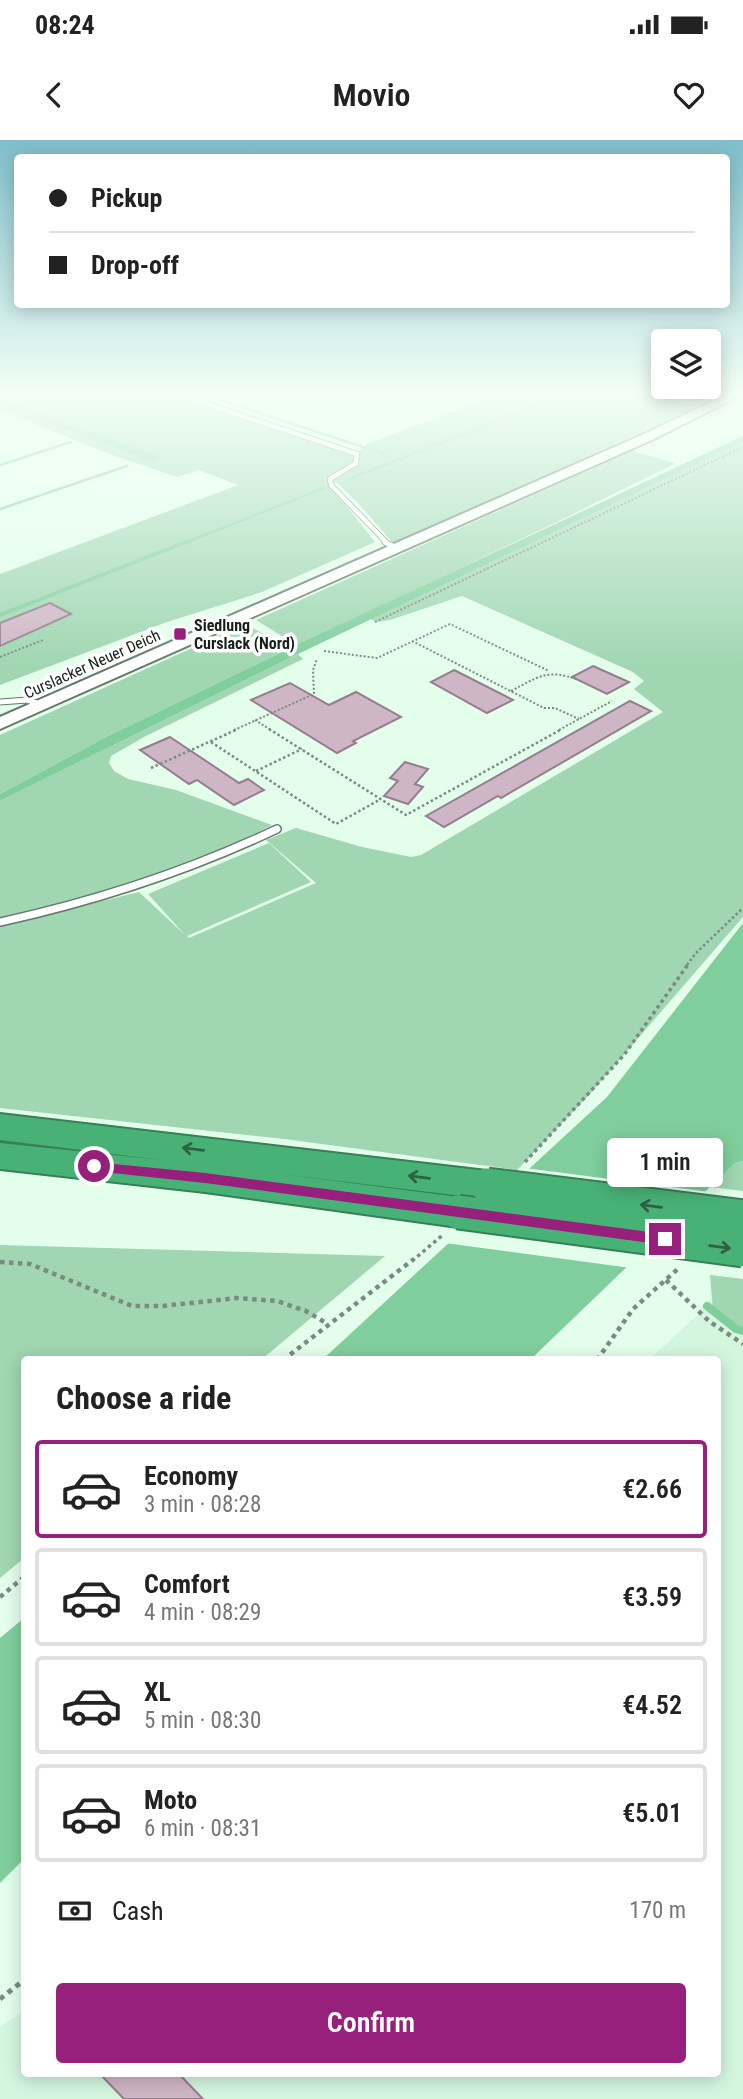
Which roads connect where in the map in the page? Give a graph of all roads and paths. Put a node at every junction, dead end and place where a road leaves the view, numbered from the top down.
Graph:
1 (332, 486) edge
2 (536, 486) edge
3 (660, 486) edge
4 (396, 548) junction
5 (375, 622) dead end
6 (43, 640) dead end
7 (412, 641) junction
8 (324, 651) dead end
9 (0, 657) edge
10 (317, 659) dead end
11 (548, 671) junction
12 (578, 680) dead end
13 (511, 691) junction
14 (612, 701) dead end
15 (0, 702) edge
16 (43, 705) junction
17 (579, 719) junction
18 (255, 720) junction
19 (0, 724) edge
20 (210, 741) junction
21 (302, 749) junction
22 (151, 768) dead end
23 (257, 771) junction
24 (381, 799) junction
25 (277, 829) dead end
26 (743, 908) edge
27 (0, 922) edge
28 (3, 1149) edge
29 (502, 1177) junction
30 (743, 1217) edge
31 (453, 1221) junction
32 (743, 1250) edge
33 (0, 1262) edge
34 (685, 1263) dead end
35 (666, 1280) junction
36 (326, 1323) junction
37 (743, 1344) edge
38 (287, 1356) edge
39 (600, 1356) edge
40 (21, 1580) edge
41 (0, 1597) edge
42 (21, 1982) edge
43 (0, 1999) edge

1 - 4 lane
2 - 4 street, Curslacker Neuer Deich
3 - 5 path
4 - 16 street, Curslacker Neuer Deich
6 - 9 path
7 - 8 path
7 - 11 path
7 - 13 path
10 - 18 path
11 - 12 path
11 - 13 path
13 - 17 path
14 - 17 path
15 - 16 lane
16 - 19 street, Curslacker Neuer Deich
17 - 24 path
18 - 20 path
18 - 21 path
20 - 22 path
20 - 23 path
21 - 23 path
21 - 24 path
23 - 24 path
25 - 27 lane
26 - 29 path
29 -> 28 highway
28 - 31 highway
30 -> 29 highway, bridge
31 -> 32 highway, bridge
31 - 36 path
33 - 36 path
34 - 35 path
35 - 37 path
35 - 39 path
36 - 38 path
40 - 41 path
42 - 43 path

